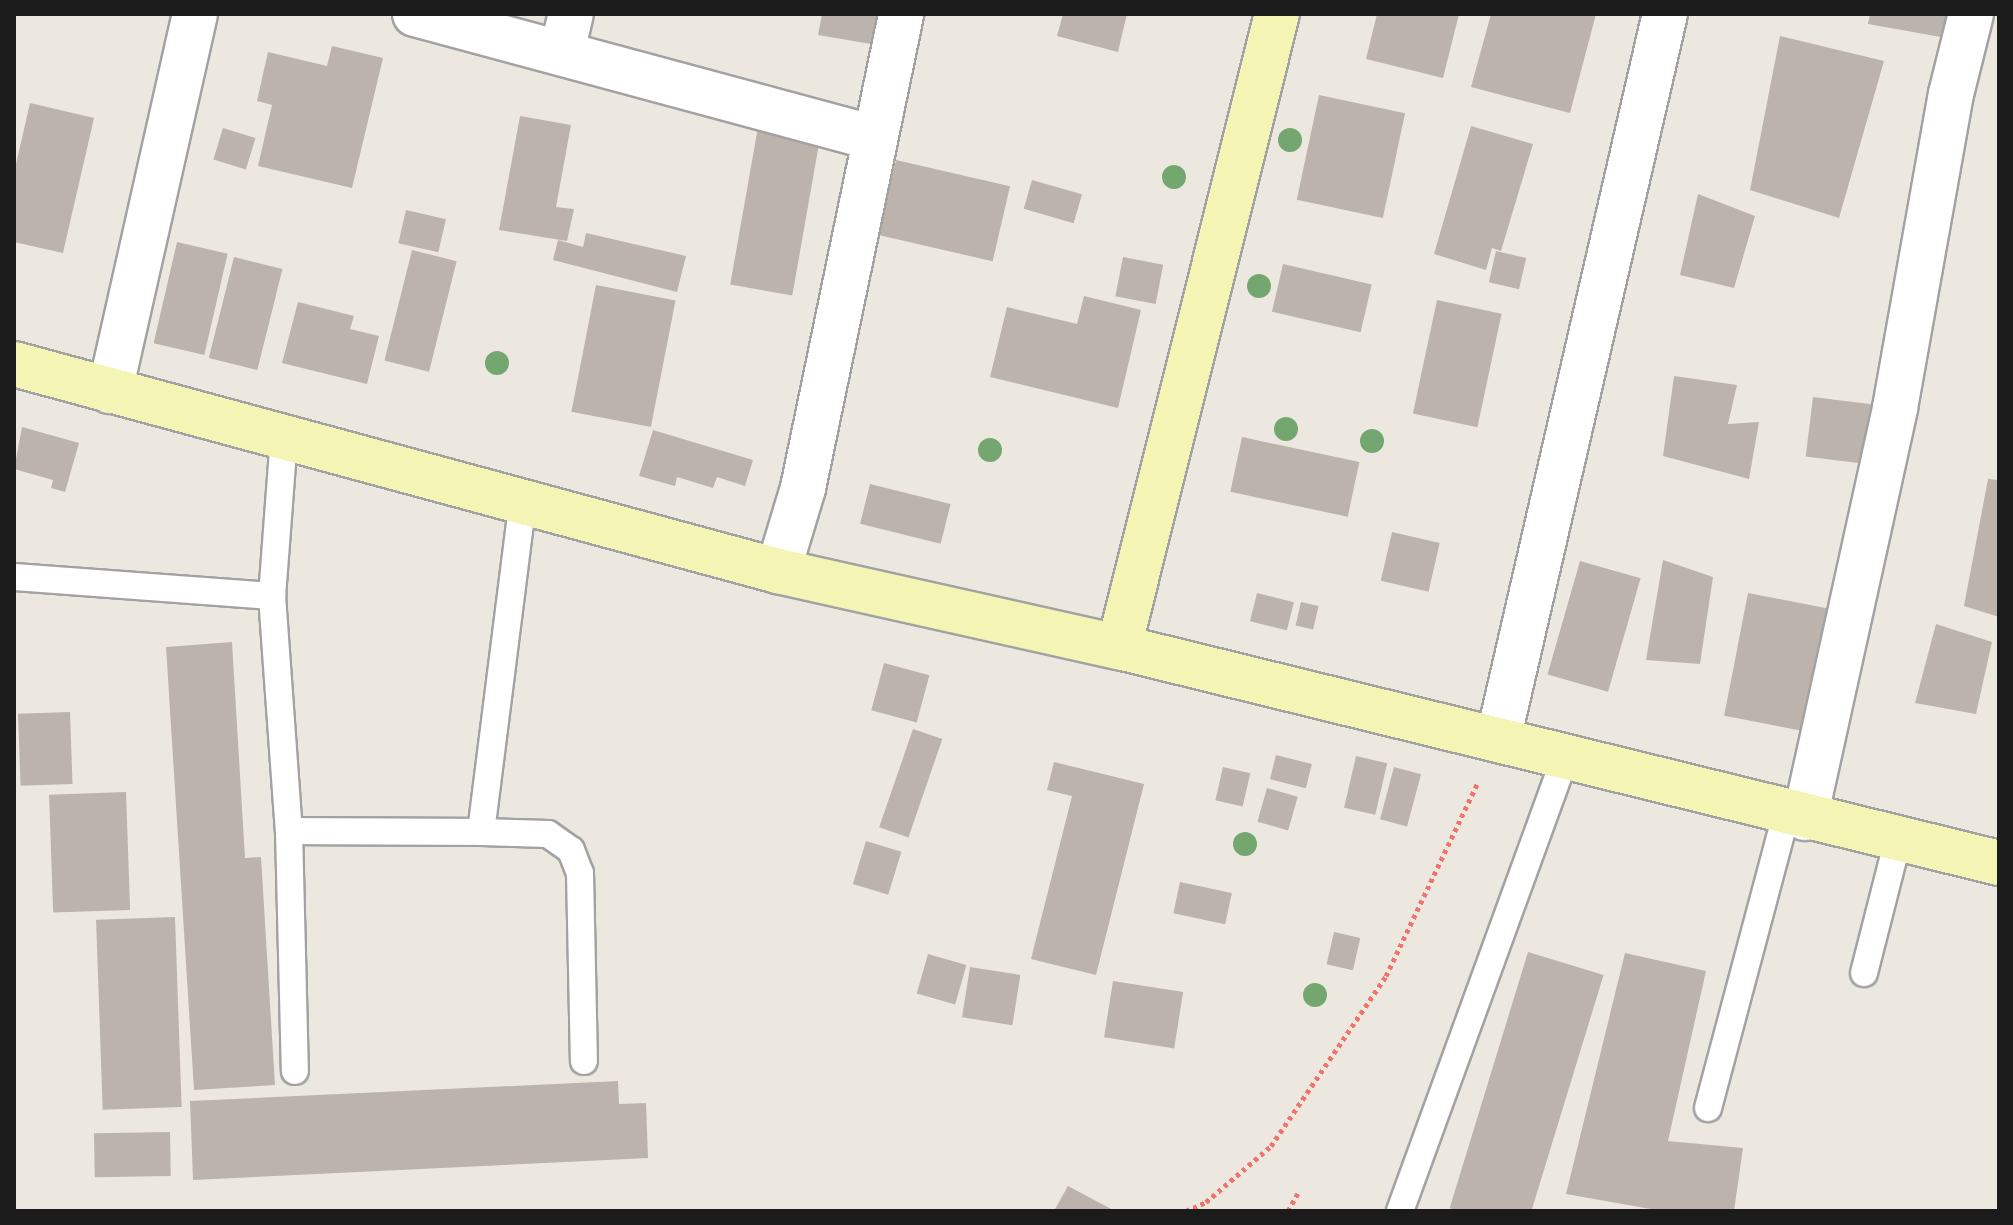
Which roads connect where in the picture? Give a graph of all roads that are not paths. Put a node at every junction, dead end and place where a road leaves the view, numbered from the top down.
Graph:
1 (195, 14) edge
2 (415, 14) edge
3 (901, 14) edge
4 (1277, 14) edge
5 (1665, 14) edge
6 (1971, 14) edge
7 (567, 33) edge
8 (875, 138) junction
9 (14, 364) edge
10 (110, 391) junction
11 (284, 437) junction
12 (523, 501) junction
13 (778, 571) junction
14 (14, 577) edge
15 (272, 596) junction
16 (1119, 647) junction
17 (1498, 740) junction
18 (1565, 758) junction
19 (1795, 816) junction
20 (289, 831) junction
21 (481, 832) junction
22 (1898, 840) junction
23 (1999, 863) edge
24 (1864, 973) dead end
25 (584, 1061) dead end
26 (295, 1071) dead end
27 (1708, 1108) dead end
28 (1400, 1211) edge

1 - 10 street
2 - 7 street
3 - 8 street
4 - 16 street
5 - 17 street
6 - 19 street
7 - 8 street
8 - 13 street
9 - 10 street
10 - 11 street
11 - 12 street
11 - 15 lane
12 - 13 street
12 - 21 lane
13 - 16 street
14 - 15 lane
15 - 20 lane
16 - 17 street
17 - 18 street
18 - 19 street
18 - 28 lane
19 - 22 street
19 - 27 lane
20 - 21 lane
20 - 26 lane
21 - 25 lane
22 - 23 street
22 - 24 lane

